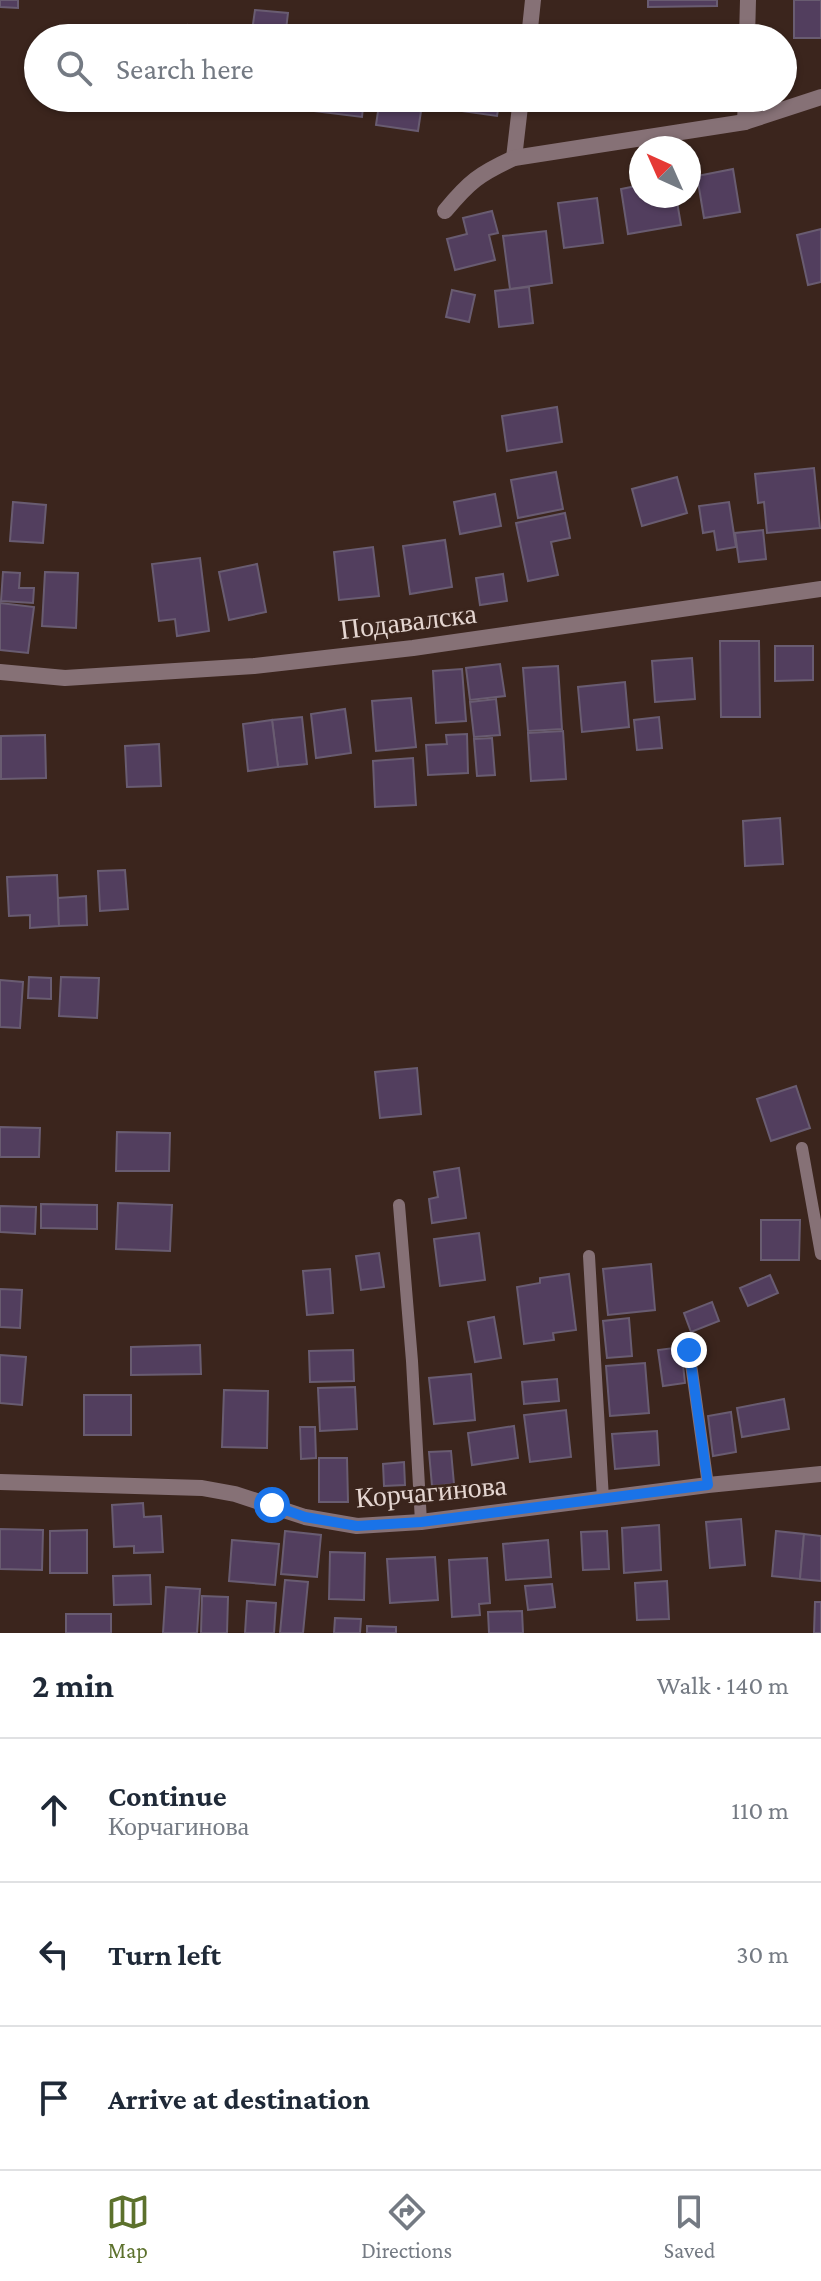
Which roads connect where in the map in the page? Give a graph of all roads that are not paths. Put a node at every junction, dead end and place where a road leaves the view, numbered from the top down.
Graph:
1 (533, 0) edge
2 (748, 0) edge
3 (530, 24) edge
4 (747, 24) edge
5 (821, 97) edge
6 (797, 105) edge
7 (519, 112) edge
8 (745, 112) edge
9 (775, 112) edge
10 (745, 122) junction
11 (514, 158) junction
12 (445, 211) dead end
13 (821, 589) edge
14 (0, 672) edge
15 (802, 1148) dead end
16 (399, 1205) dead end
17 (821, 1254) edge
18 (589, 1256) dead end
19 (689, 1350) dead end
20 (821, 1474) edge
21 (0, 1482) edge
22 (708, 1485) junction
23 (603, 1499) junction
24 (421, 1522) junction

1 - 3 street
2 - 4 street
5 - 6 street
7 - 11 street
8 - 10 street
9 - 10 street
10 - 11 street
11 - 12 street
13 - 14 street, Подавалска
15 - 17 lane
16 - 24 lane
18 - 23 lane
19 - 22 lane
20 - 22 street, Корчагинова
21 - 24 street, Корчагинова
22 - 23 street, Корчагинова
23 - 24 street, Корчагинова

